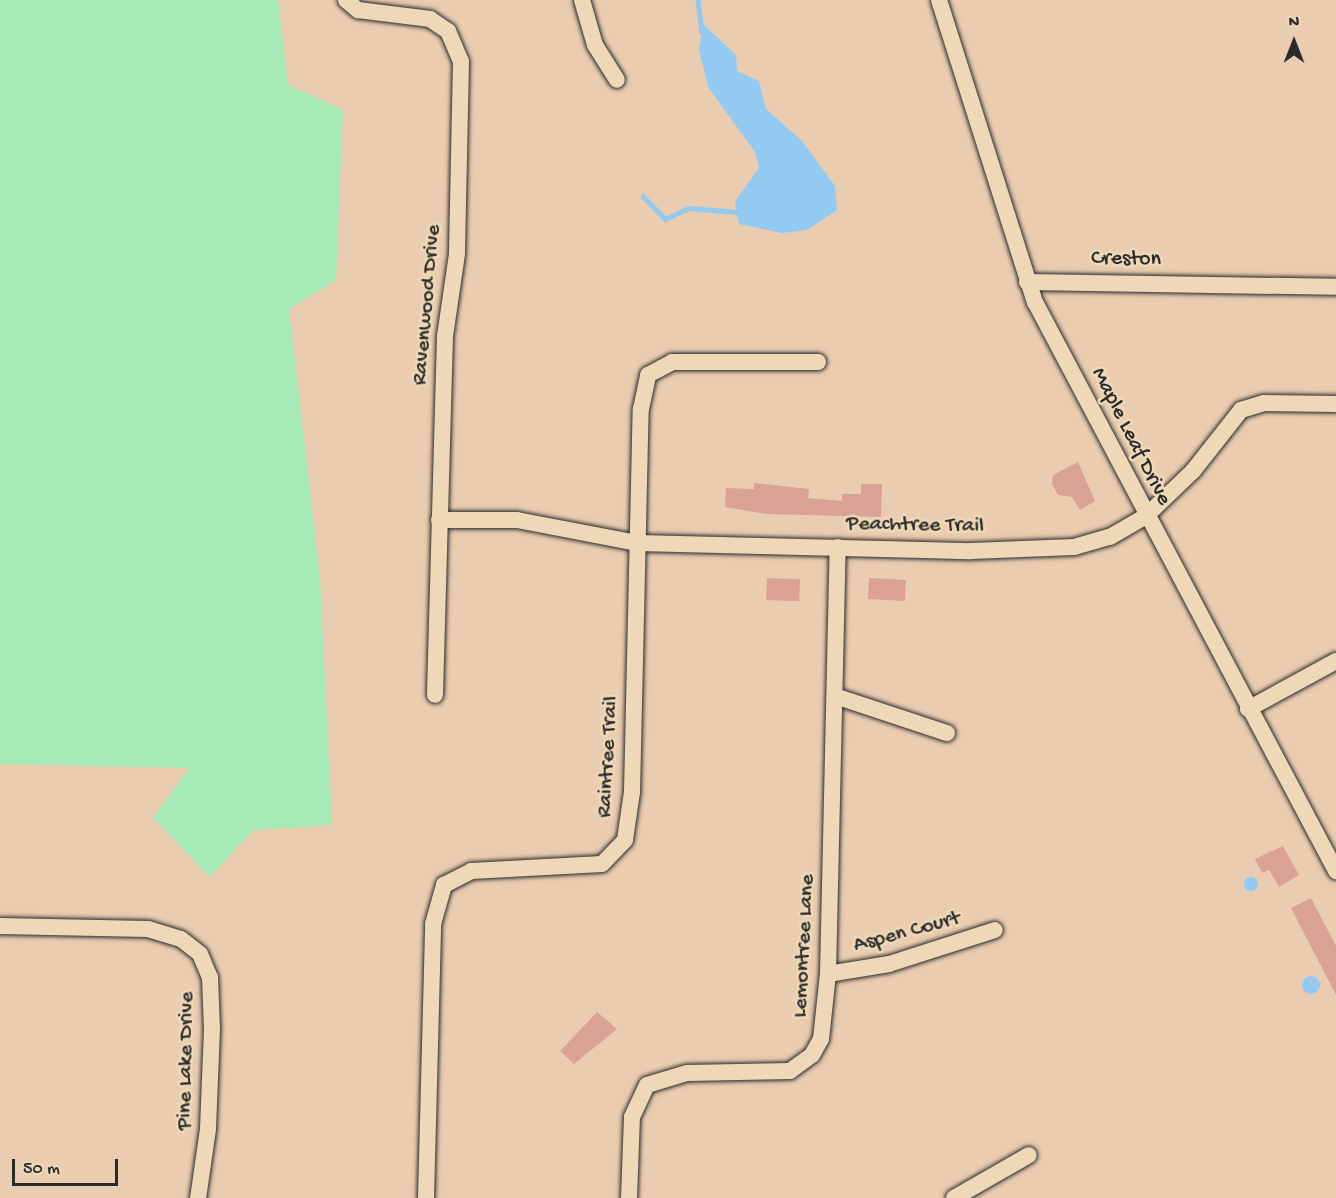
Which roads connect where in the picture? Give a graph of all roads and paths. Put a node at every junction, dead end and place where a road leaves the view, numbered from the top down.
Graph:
1 (346, 0) edge
2 (582, 0) edge
3 (939, 0) edge
4 (617, 80) dead end
5 (1027, 282) junction
6 (1336, 287) edge
7 (818, 362) dead end
8 (1336, 404) edge
9 (1146, 516) junction
10 (439, 520) junction
11 (638, 543) junction
12 (838, 547) junction
13 (1336, 661) edge
14 (435, 695) dead end
15 (835, 696) junction
16 (1248, 709) junction
17 (947, 733) dead end
18 (1336, 871) edge
19 (0, 926) edge
20 (996, 930) dead end
21 (828, 974) junction
22 (1029, 1155) dead end
23 (198, 1198) edge
24 (426, 1198) edge
25 (629, 1198) edge
26 (954, 1198) edge

1 - 10 street, Ravenwood Drive
2 - 4 street
3 - 5 street, Maple Leaf Drive
5 - 6 street, Creston
5 - 9 street, Maple Leaf Drive
7 - 11 street, Raintree Trail
8 - 9 street, Peachtree Trail
9 - 12 street, Peachtree Trail
9 - 16 street, Maple Leaf Drive
10 - 11 street, Peachtree Trail
10 - 14 street, Ravenwood Drive
11 - 12 street, Peachtree Trail
11 - 24 street, Raintree Trail
12 - 15 street, Lemontree Lane
13 - 16 street
15 - 17 street
15 - 21 street, Lemontree Lane
16 - 18 street, Maple Leaf Drive
19 - 23 street, Pine Lake Drive
20 - 21 street, Aspen Court
21 - 25 street, Lemontree Lane
22 - 26 street

